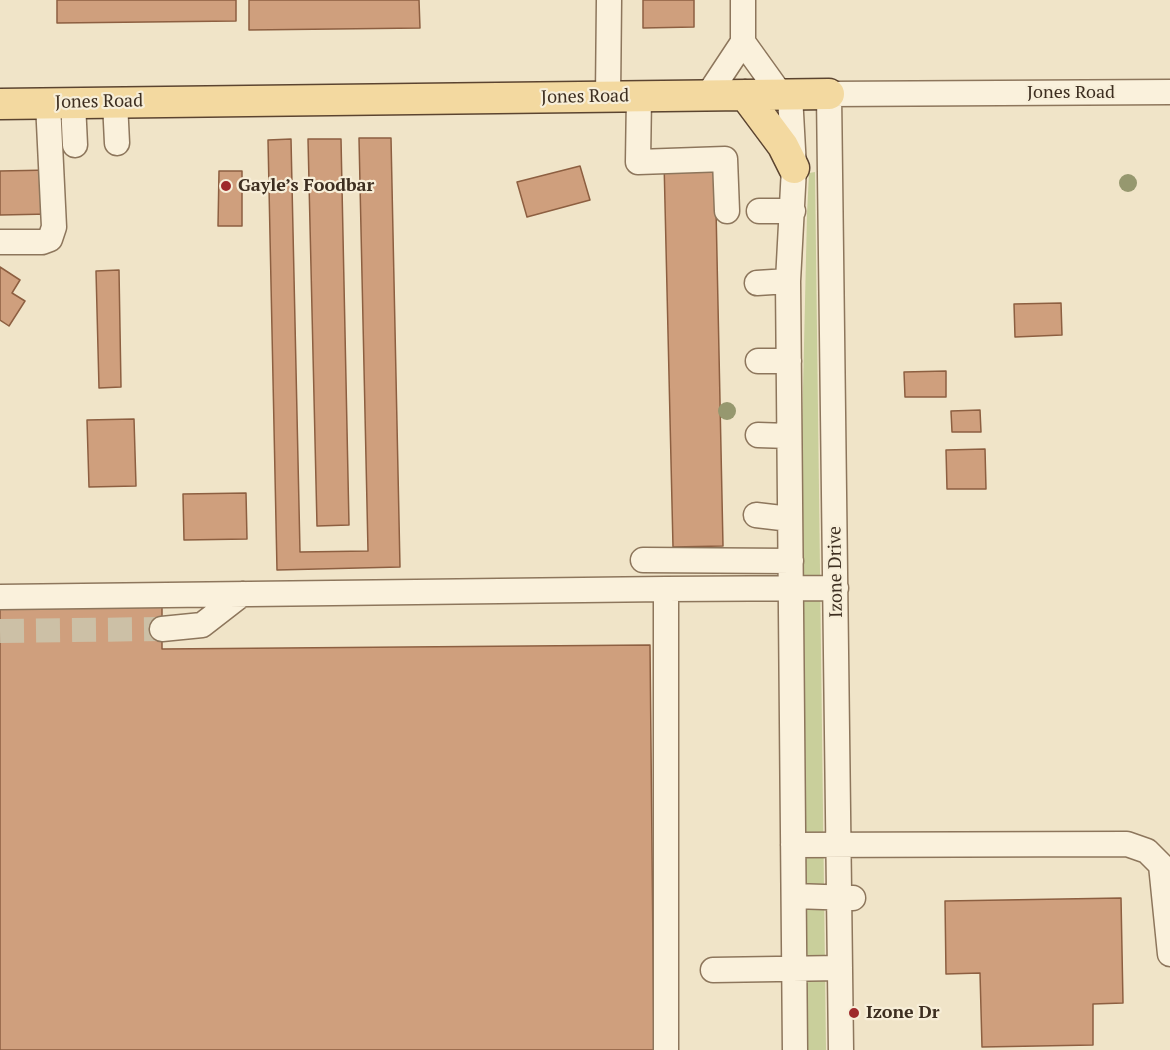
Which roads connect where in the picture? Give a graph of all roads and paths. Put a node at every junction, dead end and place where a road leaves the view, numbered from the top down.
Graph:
1 (609, 0) edge
2 (743, 0) edge
3 (743, 42) junction
4 (1170, 92) edge
5 (828, 94) junction
6 (745, 95) junction
7 (785, 95) junction
8 (639, 96) junction
9 (708, 96) junction
10 (608, 97) junction
11 (116, 102) junction
12 (60, 103) junction
13 (0, 104) edge
14 (117, 143) dead end
15 (75, 145) dead end
16 (794, 168) junction
17 (727, 211) dead end
18 (759, 211) dead end
19 (793, 211) junction
20 (0, 242) edge
21 (788, 282) junction
22 (757, 283) dead end
23 (758, 361) dead end
24 (789, 361) junction
25 (758, 435) dead end
26 (789, 436) junction
27 (756, 515) dead end
28 (790, 519) junction
29 (643, 560) dead end
30 (791, 561) junction
31 (836, 588) junction
32 (666, 589) junction
33 (791, 590) junction
34 (242, 594) junction
35 (0, 597) edge
36 (162, 629) tunnel mouth
37 (793, 845) junction
38 (839, 845) junction
39 (794, 896) junction
40 (846, 897) junction
41 (1170, 954) edge
42 (840, 968) junction
43 (795, 969) junction
44 (713, 970) dead end
45 (666, 1050) edge
46 (795, 1050) edge
47 (841, 1050) edge

1 - 10 street
2 - 3 street
3 - 7 street
3 - 9 street
4 - 5 street, Jones Road
5 - 7 main road, Jones Road
5 - 31 street, Izone Drive
6 - 7 main road, Jones Road
6 - 9 main road, Jones Road
6 - 16 main road
7 - 16 street
8 - 9 main road, Jones Road
8 - 10 main road, Jones Road
8 - 17 street
10 - 11 main road, Jones Road
11 - 12 main road, Jones Road
11 - 14 street
12 - 13 main road, Jones Road
12 - 15 street
12 - 20 street
16 - 19 street
18 - 19 street
19 - 21 street
21 - 22 street
21 - 24 street
23 - 24 street
24 - 26 street
25 - 26 street
26 - 28 street
27 - 28 street
28 - 30 street
29 - 30 street
30 - 33 street
31 - 33 street
31 - 38 street, Izone Drive
32 - 33 street
32 - 34 street
32 - 45 street
33 - 37 street
34 - 35 street
34 - 36 street
37 - 38 street
37 - 39 street
38 - 40 street, Izone Drive
38 - 41 street
39 - 40 street
39 - 43 street
40 - 42 street, Izone Drive
42 - 43 street
42 - 47 street, Izone Drive
43 - 44 street
43 - 46 street

